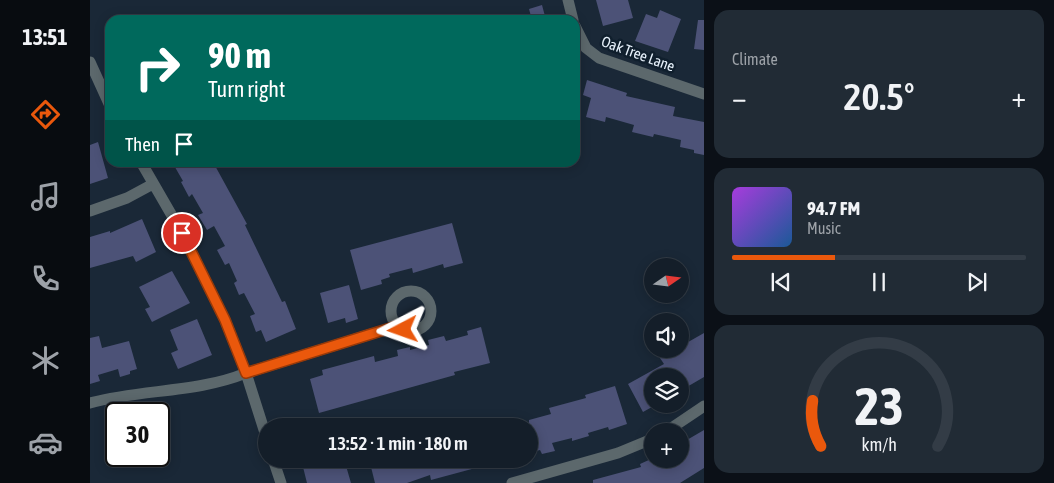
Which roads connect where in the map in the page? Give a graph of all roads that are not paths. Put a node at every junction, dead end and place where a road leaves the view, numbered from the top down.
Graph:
1 (568, 0) edge
2 (572, 15) edge
3 (580, 36) edge
4 (90, 62) edge
5 (704, 94) edge
6 (105, 95) edge
7 (144, 167) edge
8 (153, 184) junction
9 (90, 211) edge
10 (397, 326) dead end
11 (246, 373) junction
12 (90, 403) edge
13 (704, 406) edge
14 (260, 418) edge
15 (679, 423) edge
16 (644, 442) edge
17 (276, 468) edge
18 (281, 483) edge
19 (512, 483) edge

1 - 2 street
3 - 5 street, Oak Tree Lane
4 - 6 street
7 - 8 street
8 - 9 street
8 - 11 street
10 - 11 street
11 - 12 street
11 - 14 street
13 - 15 street
16 - 19 street
17 - 18 street

